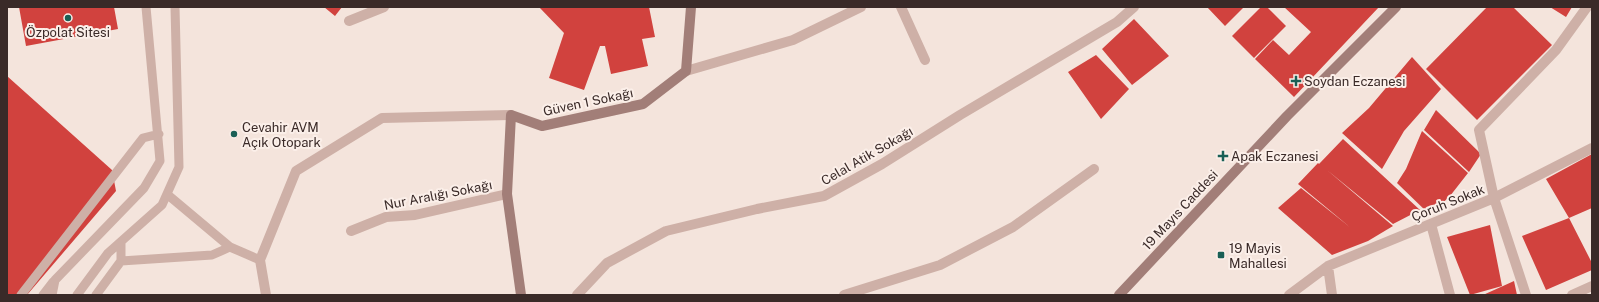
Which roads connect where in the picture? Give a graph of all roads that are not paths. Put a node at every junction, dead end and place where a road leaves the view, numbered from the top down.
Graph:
1 (146, 7) edge
2 (175, 7) edge
3 (384, 7) edge
4 (691, 7) edge
5 (861, 7) edge
6 (901, 7) edge
7 (1134, 7) edge
8 (1396, 7) edge
9 (1587, 7) edge
10 (349, 21) dead end
11 (924, 60) dead end
12 (686, 71) junction
13 (510, 115) junction
14 (159, 134) junction
15 (1592, 148) edge
16 (1094, 170) dead end
17 (507, 194) junction
18 (168, 195) junction
19 (1494, 198) junction
20 (1432, 224) junction
21 (351, 231) dead end
22 (121, 243) junction
23 (230, 247) junction
24 (260, 260) junction
25 (121, 261) junction
26 (1328, 266) junction
27 (55, 280) junction
28 (1592, 286) edge
29 (21, 295) edge
30 (43, 295) edge
31 (52, 295) edge
32 (77, 295) edge
33 (96, 295) edge
34 (266, 295) edge
35 (521, 295) edge
36 (577, 295) edge
37 (844, 295) edge
38 (1119, 295) edge
39 (1289, 295) edge
40 (1332, 295) edge
41 (1450, 295) edge
42 (1526, 295) edge
43 (1572, 295) edge

1 - 14 lane
2 - 18 lane
3 - 10 street
4 - 12 street
5 - 12 street, Güven 1 Sokağı
6 - 11 street
7 - 36 street, Celal Atik Sokağı
8 - 38 street, 19 Mayıs Caddesi
9 - 19 street, Çoruh Sokak
12 - 13 street, Güven 1 Sokağı
13 - 17 street
13 - 24 street
14 - 27 lane
14 - 29 lane
15 - 19 street
16 - 37 street
17 - 21 street, Nur Aralığı Sokağı
17 - 35 street
18 - 22 lane
18 - 23 lane
19 - 20 street, Çoruh Sokak
19 - 42 street
20 - 26 street, Çoruh Sokak
20 - 41 street
22 - 25 lane
22 - 32 lane
23 - 24 lane
23 - 25 lane
24 - 34 street
25 - 33 lane
26 - 39 street, Çoruh Sokak
26 - 40 street
27 - 30 lane
27 - 31 lane
28 - 43 street

